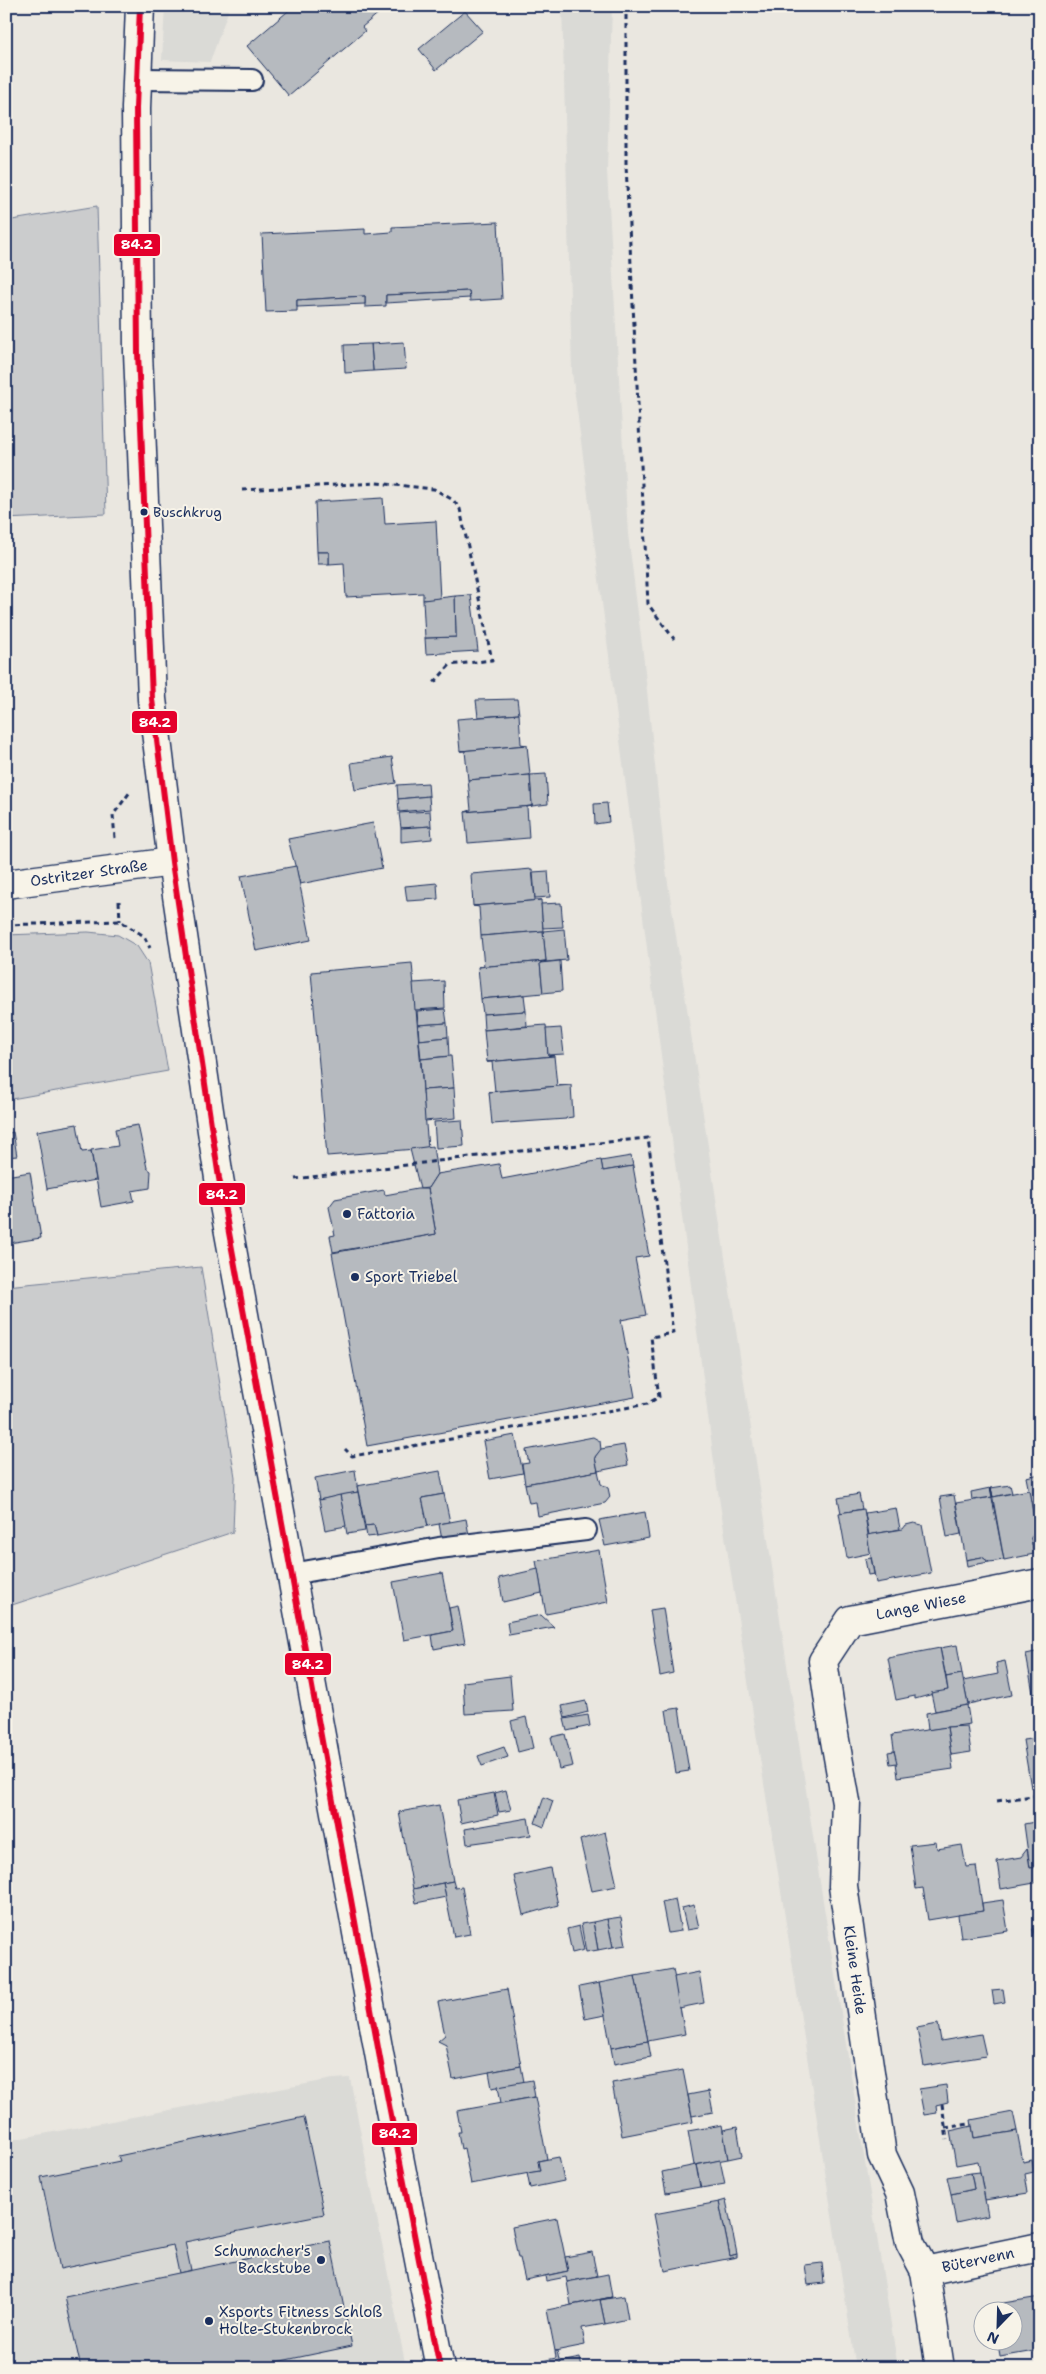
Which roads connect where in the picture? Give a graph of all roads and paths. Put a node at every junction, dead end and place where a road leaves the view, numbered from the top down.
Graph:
1 (140, 6) edge
2 (626, 6) edge
3 (137, 79) junction
4 (252, 80) dead end
5 (242, 490) dead end
6 (674, 639) dead end
7 (433, 684) dead end
8 (172, 862) junction
9 (6, 884) edge
10 (120, 921) dead end
11 (6, 925) edge
12 (295, 1179) dead end
13 (345, 1449) dead end
14 (586, 1530) dead end
15 (292, 1574) junction
16 (1040, 1583) edge
17 (824, 1661) joint
18 (1040, 1795) edge
19 (997, 1801) dead end
20 (942, 2104) dead end
21 (969, 2124) dead end
22 (945, 2128) junction
23 (947, 2140) dead end
24 (1040, 2247) edge
25 (925, 2271) junction
26 (440, 2368) edge
27 (940, 2368) edge

1 - 3 street
2 - 6 path
3 - 4 lane
3 - 8 street
5 - 7 path
8 - 9 street, Ostritzer Straße
8 - 15 street
10 - 11 path
12 - 13 path
14 - 15 lane
15 - 26 street
16 - 17 street, Lange Wiese
17 - 25 street, Kleine Heide
18 - 19 path
20 - 22 path
21 - 22 path
22 - 23 path
24 - 25 street, Bütervenn
25 - 27 street, Bütervenn

